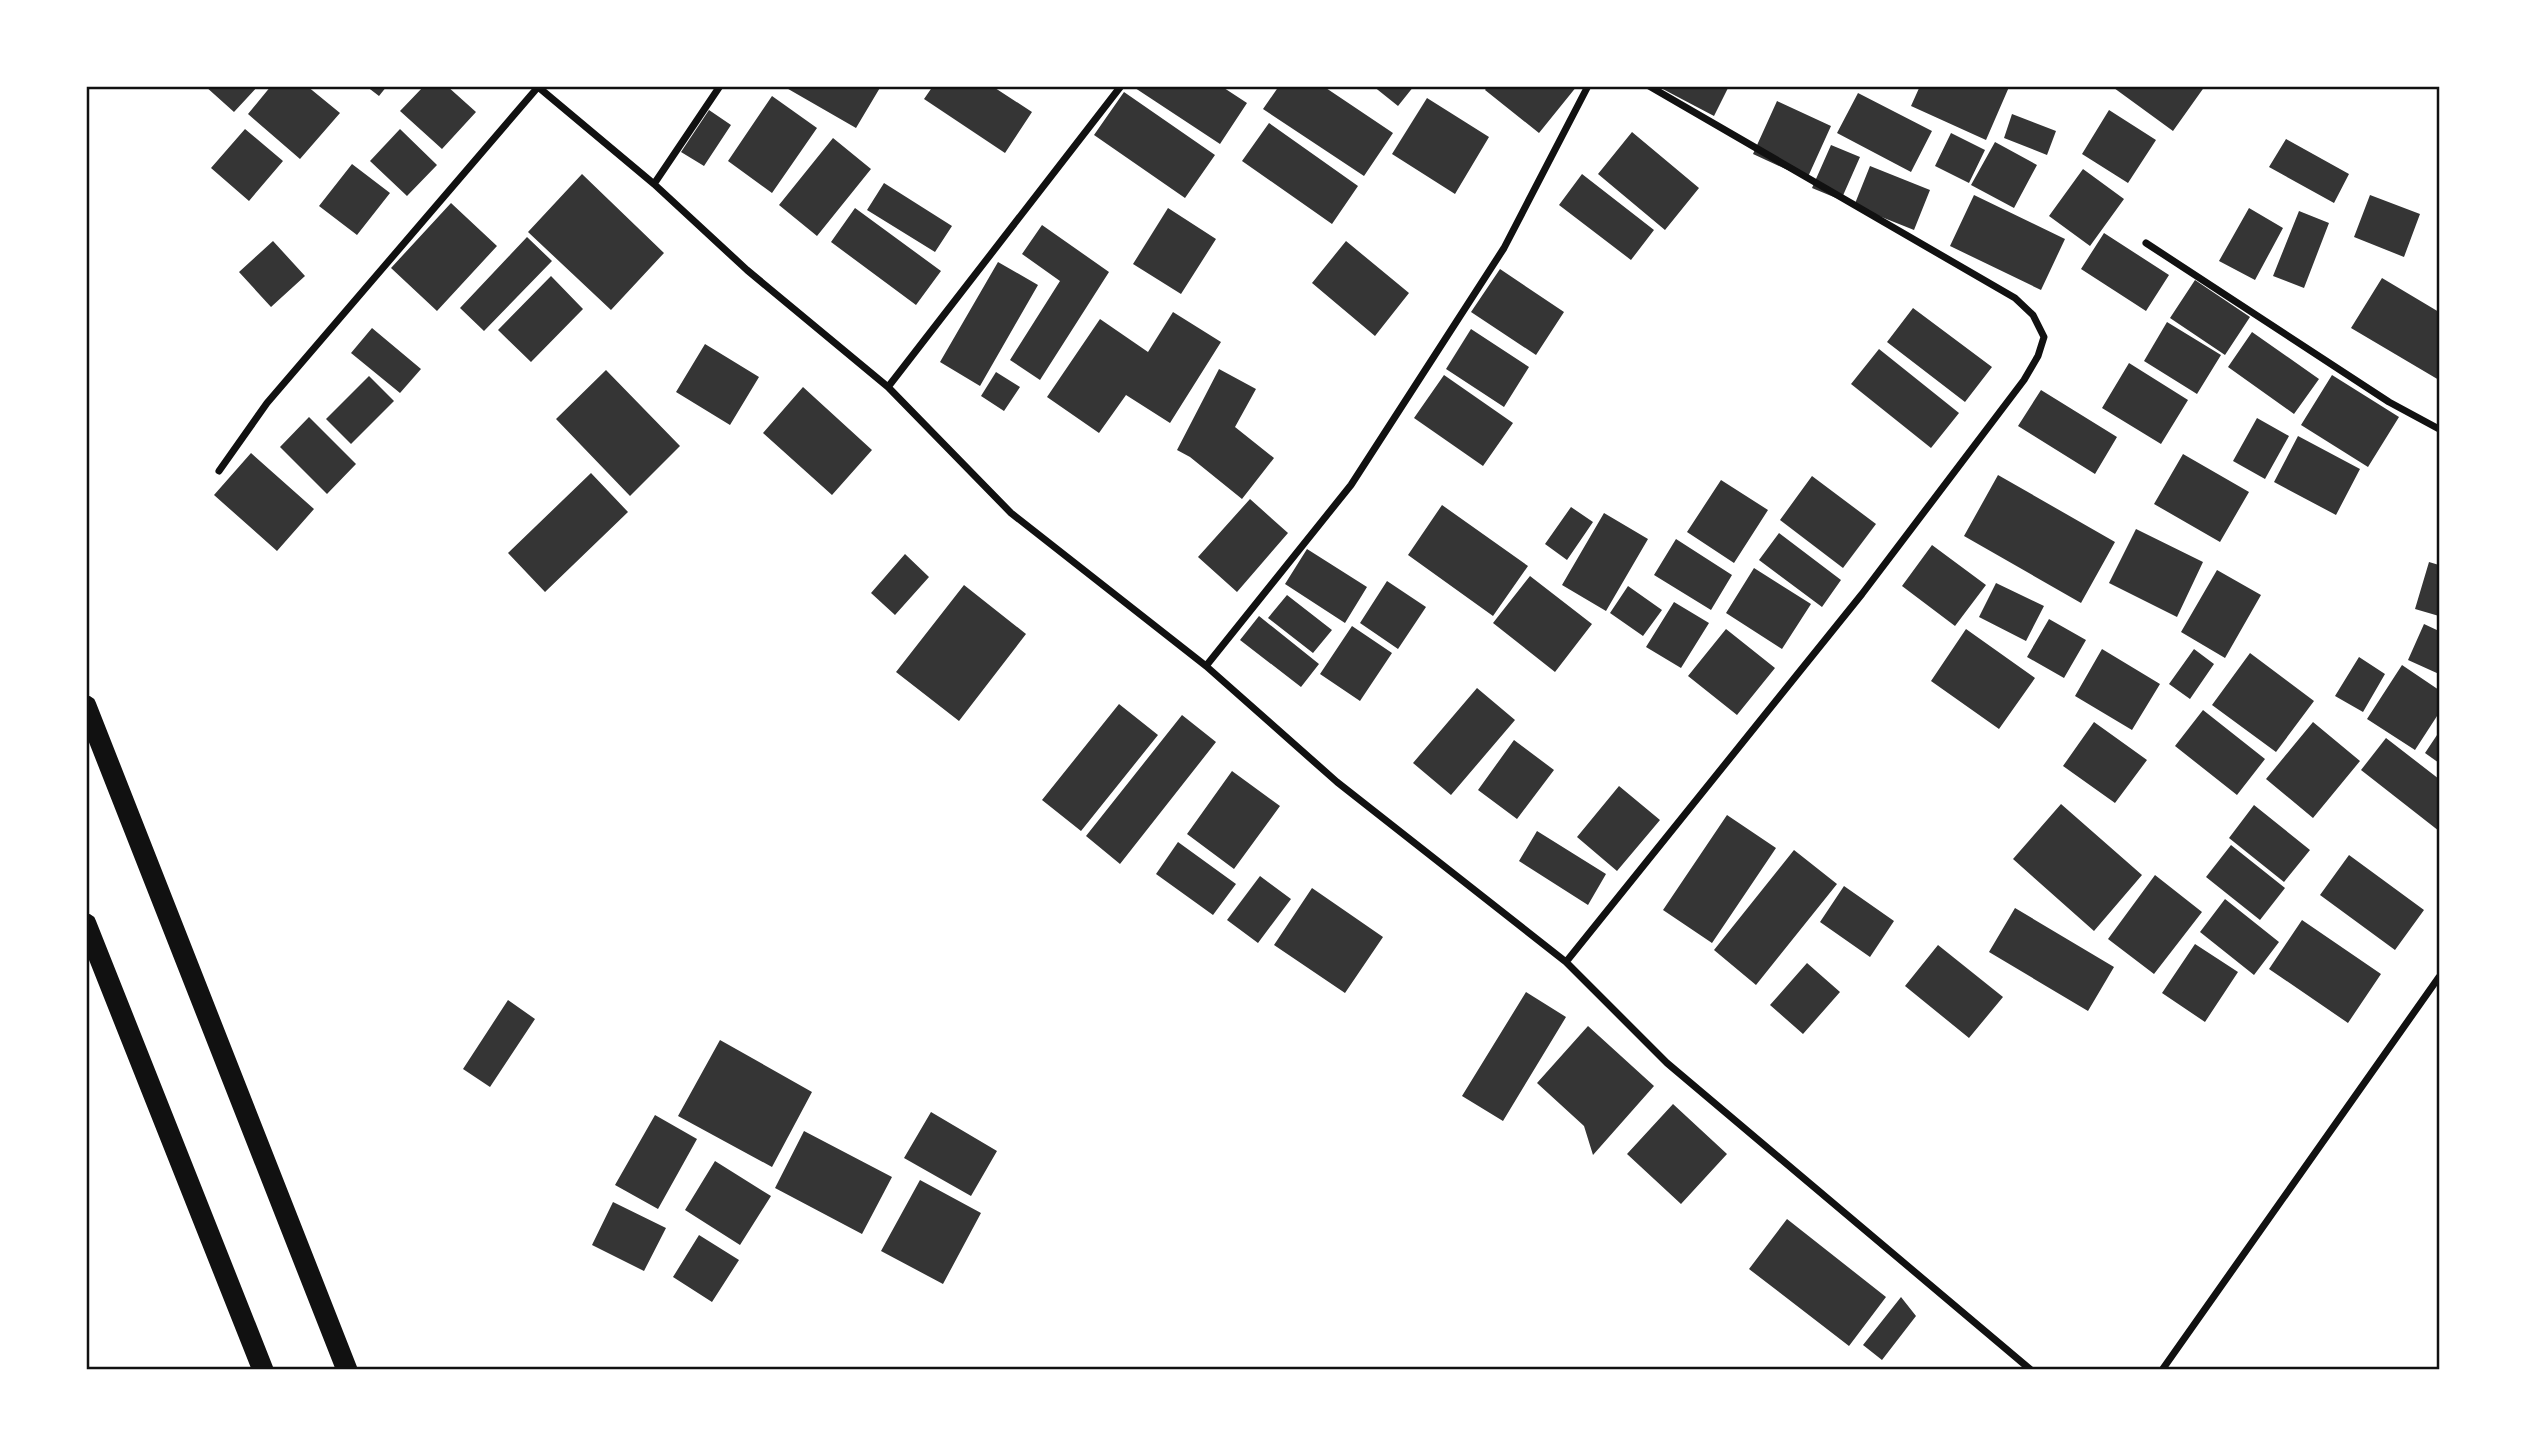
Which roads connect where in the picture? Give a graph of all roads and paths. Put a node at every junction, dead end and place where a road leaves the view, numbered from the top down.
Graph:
1 (538, 86) edge
2 (720, 86) edge
3 (1121, 86) edge
4 (1588, 86) edge
5 (1649, 86) edge
6 (654, 184) junction
7 (2146, 243) dead end
8 (888, 387) junction
9 (2439, 429) edge
10 (219, 471) dead end
11 (1206, 666) junction
12 (86, 706) edge
13 (86, 924) edge
14 (1566, 962) junction
15 (2439, 977) edge
16 (263, 1370) edge
17 (347, 1370) edge
18 (2031, 1370) edge
19 (2162, 1370) edge

1 - 6 street
1 - 10 street
2 - 6 street
3 - 8 street
4 - 11 street
5 - 14 street
6 - 8 street
7 - 9 street
8 - 11 street
11 - 14 street
12 - 17 highway
13 - 16 highway
14 - 18 street
15 - 19 street

